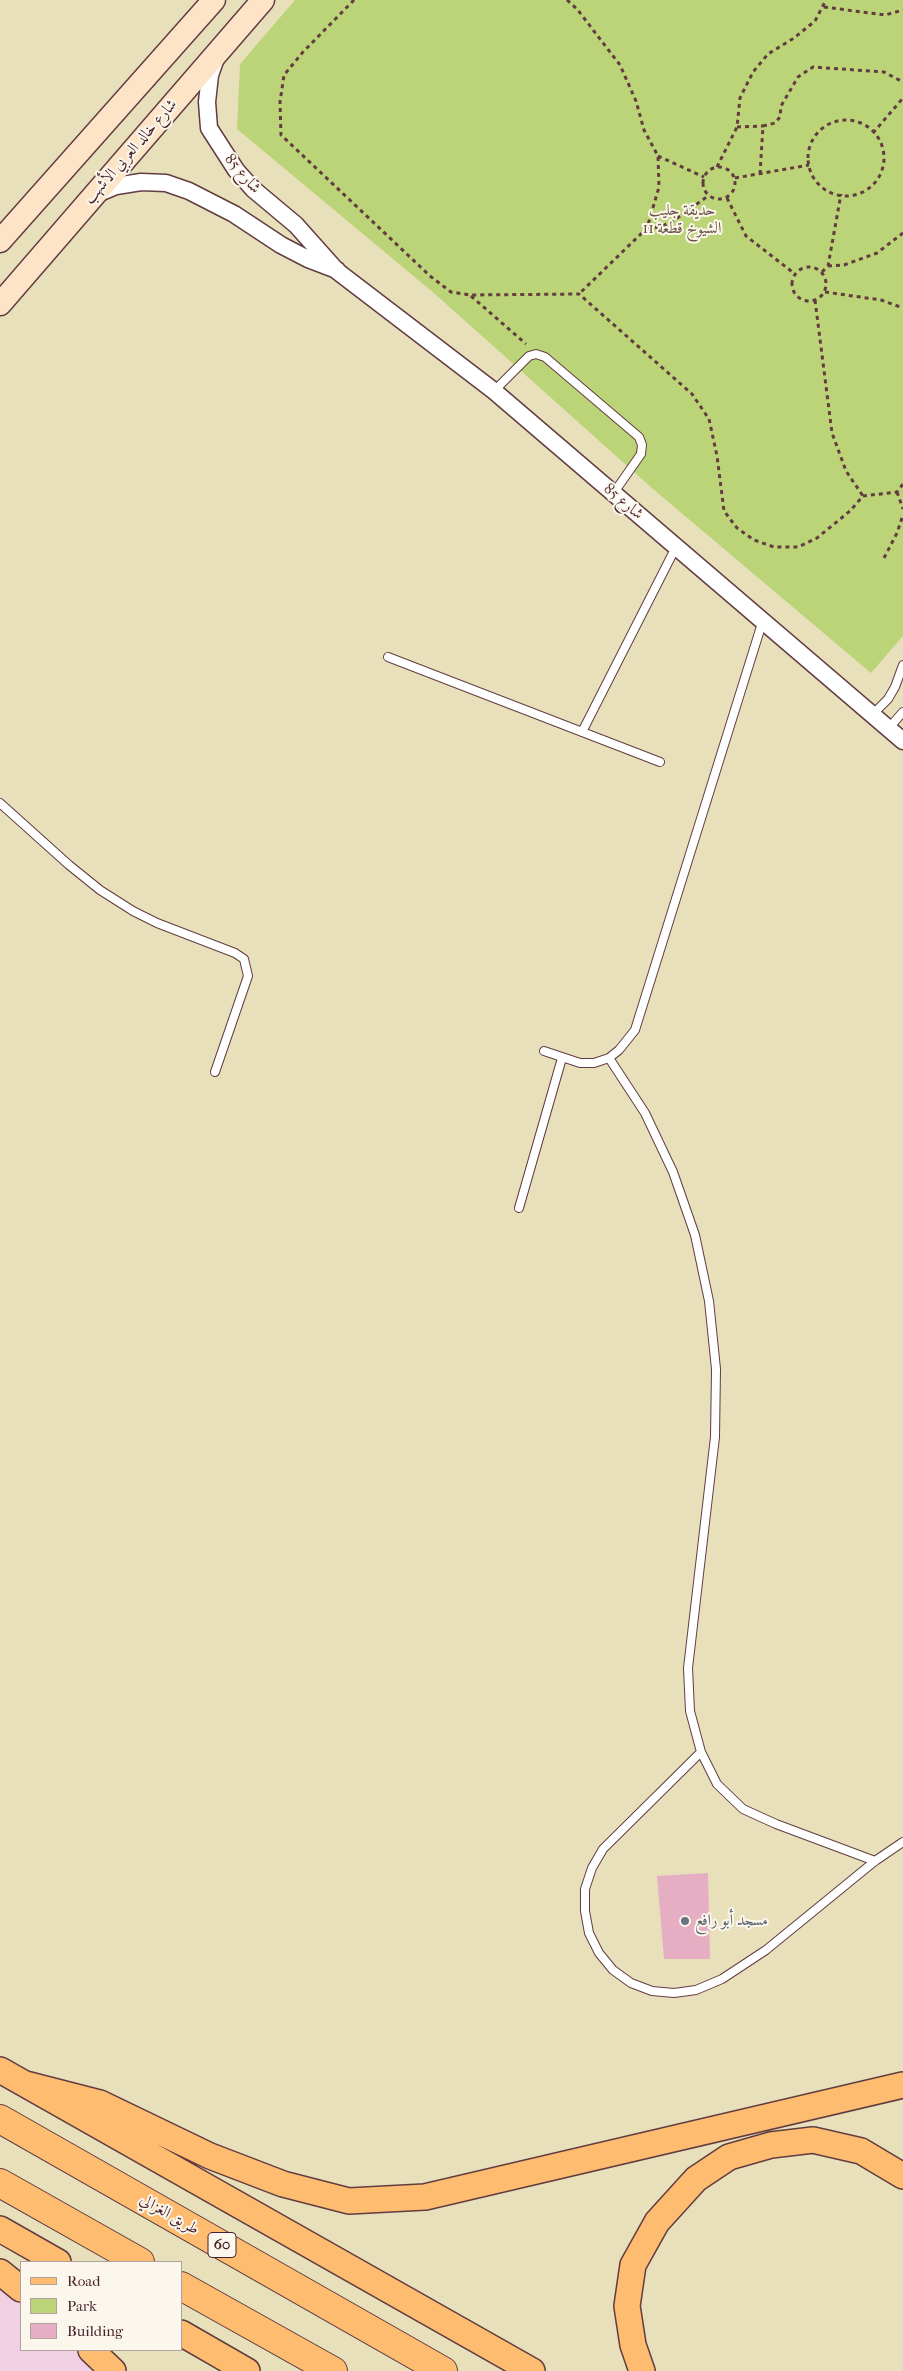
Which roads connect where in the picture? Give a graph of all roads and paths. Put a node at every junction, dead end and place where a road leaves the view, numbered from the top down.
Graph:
1 (214, 0) edge
2 (263, 0) edge
3 (354, 0) edge
4 (567, 0) edge
5 (826, 0) edge
6 (824, 6) junction
7 (903, 10) edge
8 (219, 50) junction
9 (903, 82) edge
10 (903, 98) edge
11 (763, 126) junction
12 (737, 127) junction
13 (873, 133) junction
14 (658, 156) junction
15 (809, 165) junction
16 (717, 167) junction
17 (760, 174) junction
18 (704, 177) junction
19 (735, 178) junction
20 (841, 194) junction
21 (93, 196) junction
22 (708, 196) junction
23 (727, 198) junction
24 (647, 228) junction
25 (903, 233) edge
26 (0, 241) edge
27 (828, 266) junction
28 (337, 271) junction
29 (822, 272) junction
30 (795, 274) junction
31 (825, 292) junction
32 (579, 294) junction
33 (470, 295) junction
34 (815, 300) junction
35 (0, 304) edge
36 (903, 308) edge
37 (513, 331) dead end
38 (494, 392) junction
39 (903, 484) edge
40 (897, 492) junction
41 (614, 494) junction
42 (863, 496) junction
43 (903, 509) edge
44 (903, 515) edge
45 (676, 547) junction
46 (884, 558) dead end
47 (763, 620) junction
48 (388, 657) dead end
49 (902, 670) edge
50 (903, 712) edge
51 (872, 715) junction
52 (888, 729) junction
53 (582, 732) junction
54 (903, 741) edge
55 (660, 762) dead end
56 (0, 803) edge
57 (544, 1051) dead end
58 (562, 1058) junction
59 (608, 1058) junction
60 (215, 1072) dead end
61 (519, 1208) dead end
62 (701, 1752) junction
63 (903, 1842) edge
64 (875, 1861) junction
65 (0, 2070) edge
66 (26, 2084) junction
67 (903, 2085) edge
68 (0, 2119) edge
69 (903, 2176) edge
70 (0, 2183) edge
71 (0, 2193) edge
72 (59, 2216) junction
73 (0, 2229) edge
74 (56, 2261) edge
75 (138, 2261) edge
76 (0, 2272) edge
77 (182, 2287) edge
78 (20, 2288) edge
79 (182, 2334) edge
80 (92, 2351) edge
81 (113, 2371) edge
82 (247, 2371) edge
83 (333, 2371) edge
84 (443, 2371) edge
85 (532, 2371) edge
86 (642, 2371) edge

1 - 26 main road
2 - 8 main road, شارع خالد العربي الأشهب
3 - 33 path
4 - 14 path
5 - 6 path
6 - 7 path
6 - 12 path
8 - 21 main road, شارع خالد العربي الأشهب
8 - 28 street, شارع 85
9 - 11 path
10 - 13 path
11 - 12 path
11 - 17 path
12 - 16 path
13 - 15 path
13 - 20 path
14 - 18 path
14 - 24 path
15 - 17 path
15 - 20 path
16 - 18 path
16 - 19 path
17 - 19 path
18 - 22 path
19 - 23 path
20 - 27 path
21 - 28 street, شارع 85
21 - 35 main road, شارع خالد العربي الأشهب
22 - 23 path
22 - 24 path
23 - 30 path
24 - 32 path
25 - 27 path
27 - 29 path
28 - 38 street, شارع 85
29 - 30 path
29 - 31 path
30 - 34 path
31 - 34 path
31 - 36 path
32 - 33 path
32 - 42 path
33 - 37 path
34 - 42 path
38 - 41 street, شارع 85
38 - 41 lane
39 - 40 path
40 - 42 path
40 - 43 path
41 - 45 street, شارع 85
44 - 46 path
45 - 47 street, شارع 85
45 - 53 lane
47 - 51 street, شارع 85
47 - 59 lane
48 - 53 lane
49 - 51 lane
50 - 52 lane
51 - 52 street, شارع 85
52 - 54 street, شارع 85
53 - 55 lane
56 - 60 lane
57 - 58 lane
58 - 59 lane
58 - 61 lane
59 - 62 lane
62 - 64 lane
62 - 64 lane
63 - 64 lane
65 - 66 main road
66 - 67 main road
66 - 85 main road
68 - 84 highway, طريق الغزالي / 60
69 - 86 main road
70 - 72 highway
71 - 72 highway
72 - 75 highway
73 - 74 main road
76 - 78 main road
77 - 83 highway
79 - 82 main road
80 - 81 main road

